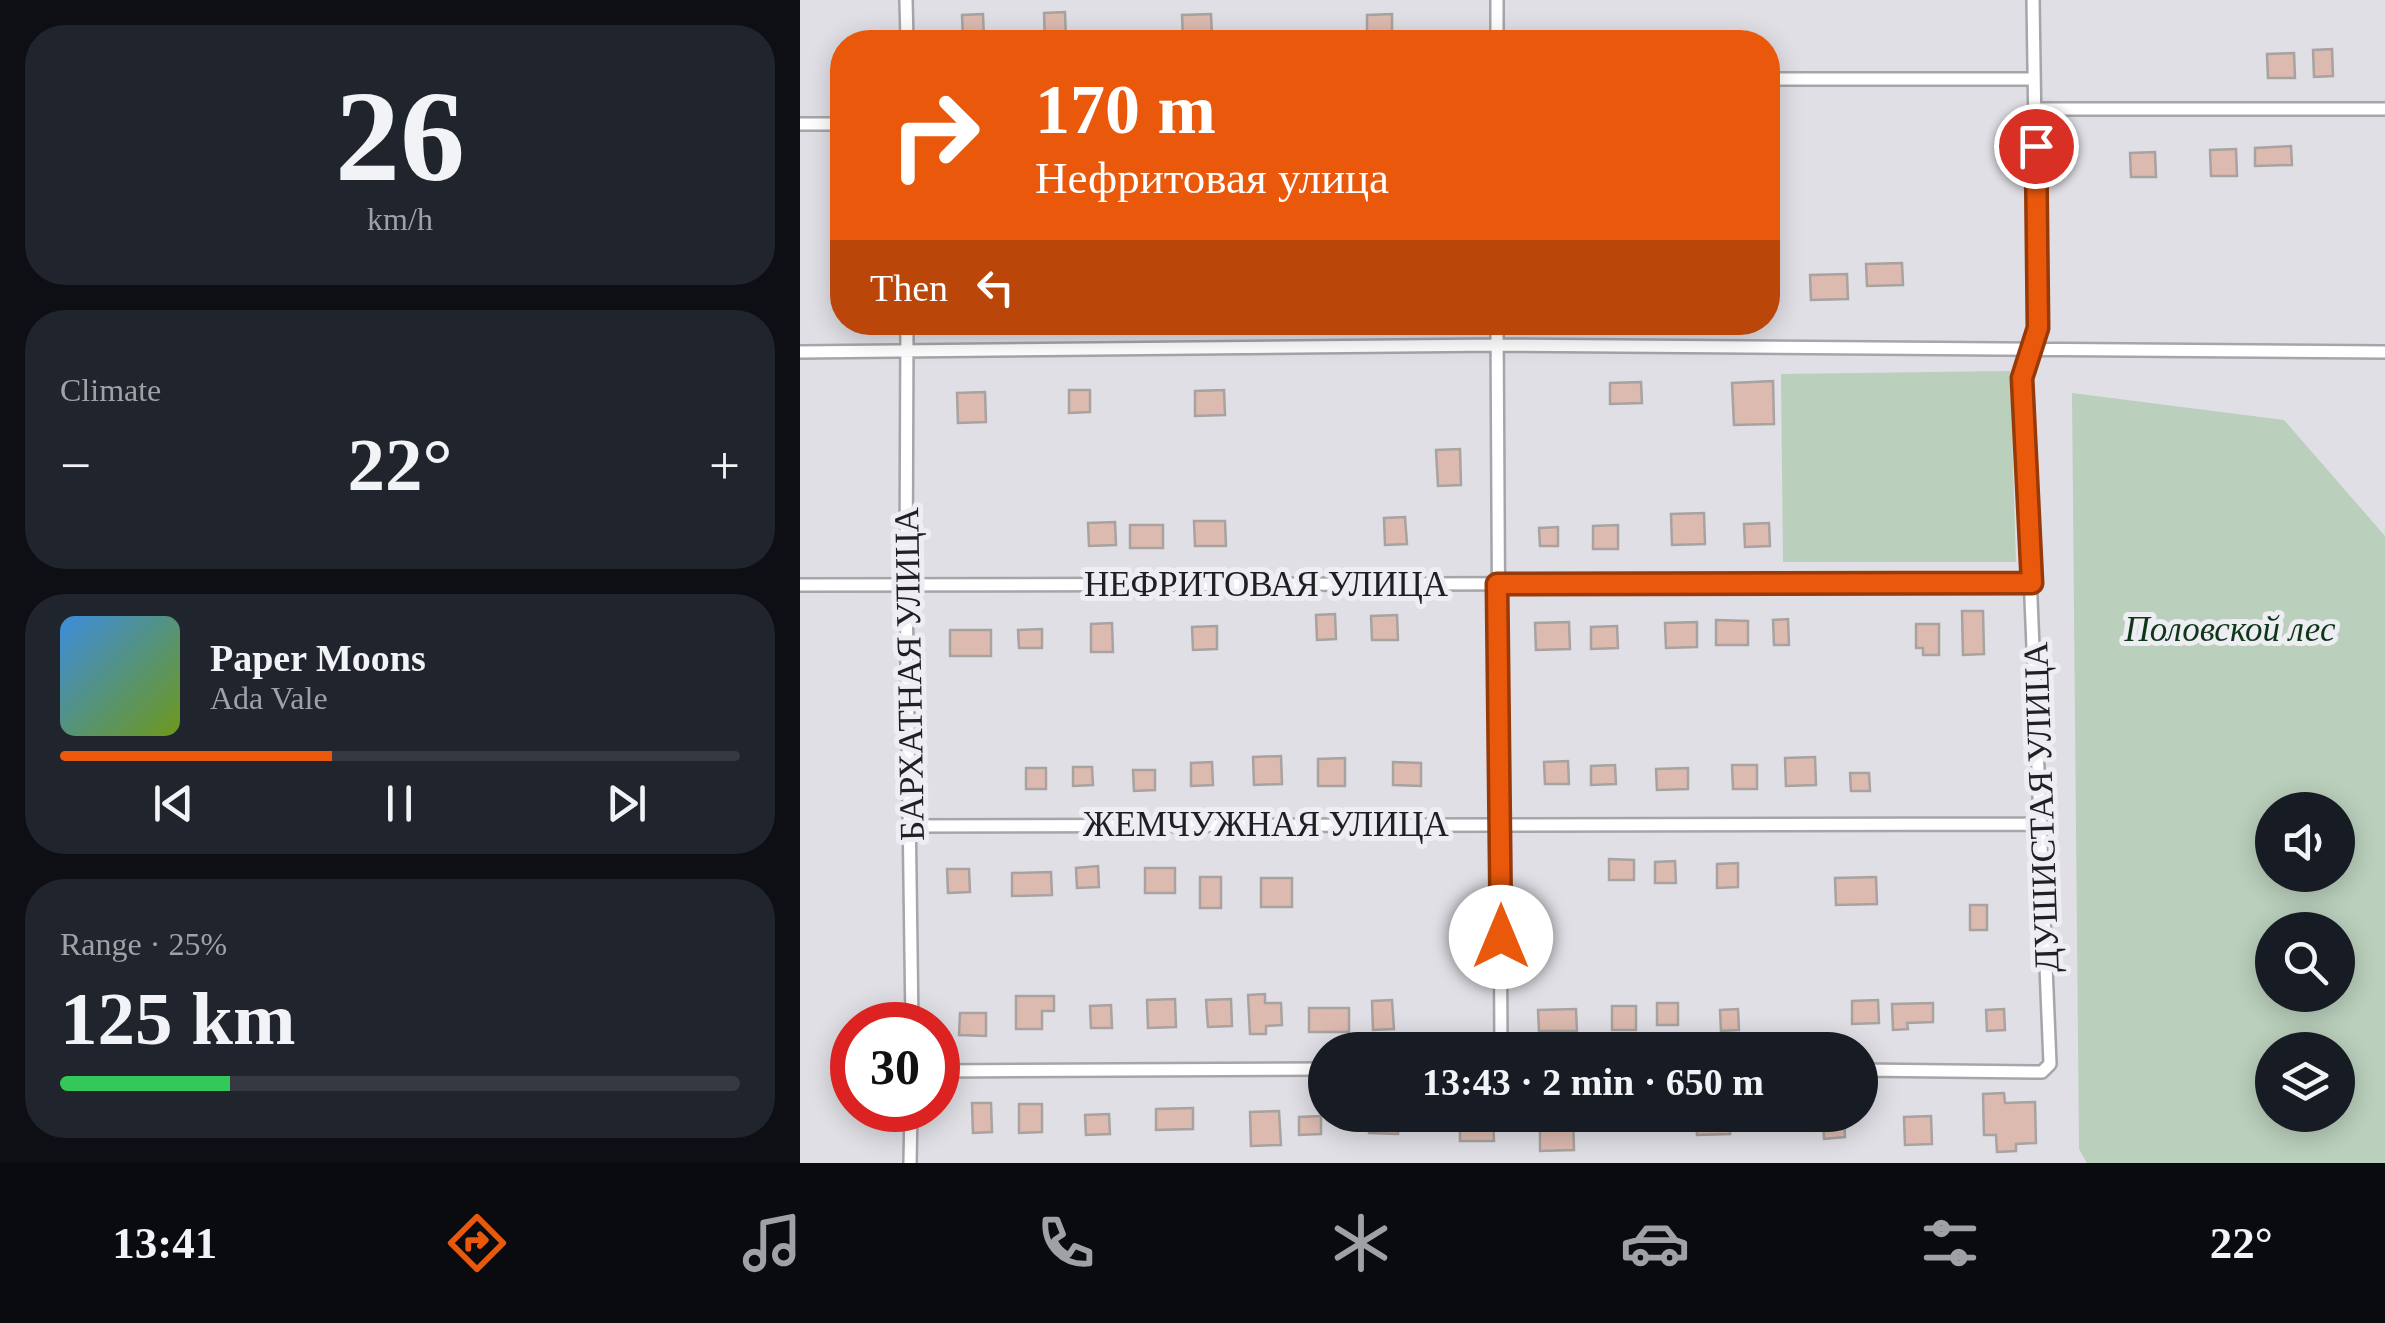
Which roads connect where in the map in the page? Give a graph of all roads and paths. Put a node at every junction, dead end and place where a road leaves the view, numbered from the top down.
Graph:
1 (906, 0) edge
2 (1497, 0) edge
3 (2033, 0) edge
4 (907, 30) edge
5 (1498, 30) edge
6 (1780, 79) edge
7 (2034, 79) junction
8 (2035, 109) junction
9 (2385, 109) edge
10 (800, 124) edge
11 (830, 124) edge
12 (906, 335) edge
13 (1497, 335) edge
14 (1497, 346) junction
15 (2029, 349) junction
16 (906, 350) junction
17 (800, 352) edge
18 (2385, 352) edge
19 (2032, 583) junction
20 (1497, 584) junction
21 (800, 585) edge
22 (906, 586) junction
23 (1502, 824) junction
24 (2042, 824) junction
25 (910, 826) junction
26 (912, 1002) edge
27 (1501, 1032) edge
28 (1308, 1069) edge
29 (960, 1070) edge
30 (1878, 1070) edge
31 (911, 1132) edge
32 (910, 1163) edge

1 - 4 street
2 - 5 street
3 - 7 street, ДУШИСТАЯ УЛИЦА
6 - 7 street
7 - 8 street, ДУШИСТАЯ УЛИЦА
8 - 9 street
8 - 15 street, ДУШИСТАЯ УЛИЦА
10 - 11 street
12 - 16 street, БАРХАТНАЯ УЛИЦА
13 - 14 street
14 - 15 street
14 - 16 street
14 - 20 street
15 - 18 street
15 - 19 street, ДУШИСТАЯ УЛИЦА
16 - 17 street
16 - 22 street, БАРХАТНАЯ УЛИЦА
19 - 20 street, НЕФРИТОВАЯ УЛИЦА
19 - 24 street, ДУШИСТАЯ УЛИЦА
20 - 22 street, НЕФРИТОВАЯ УЛИЦА
20 - 23 street
21 - 22 street, НЕФРИТОВАЯ УЛИЦА
22 - 25 street, БАРХАТНАЯ УЛИЦА
23 - 24 street, ЖЕМЧУЖНАЯ УЛИЦА
23 - 25 street, ЖЕМЧУЖНАЯ УЛИЦА
23 - 27 street
24 - 30 street, ДУШИСТАЯ УЛИЦА
25 - 26 street, БАРХАТНАЯ УЛИЦА
28 - 29 street
31 - 32 street

